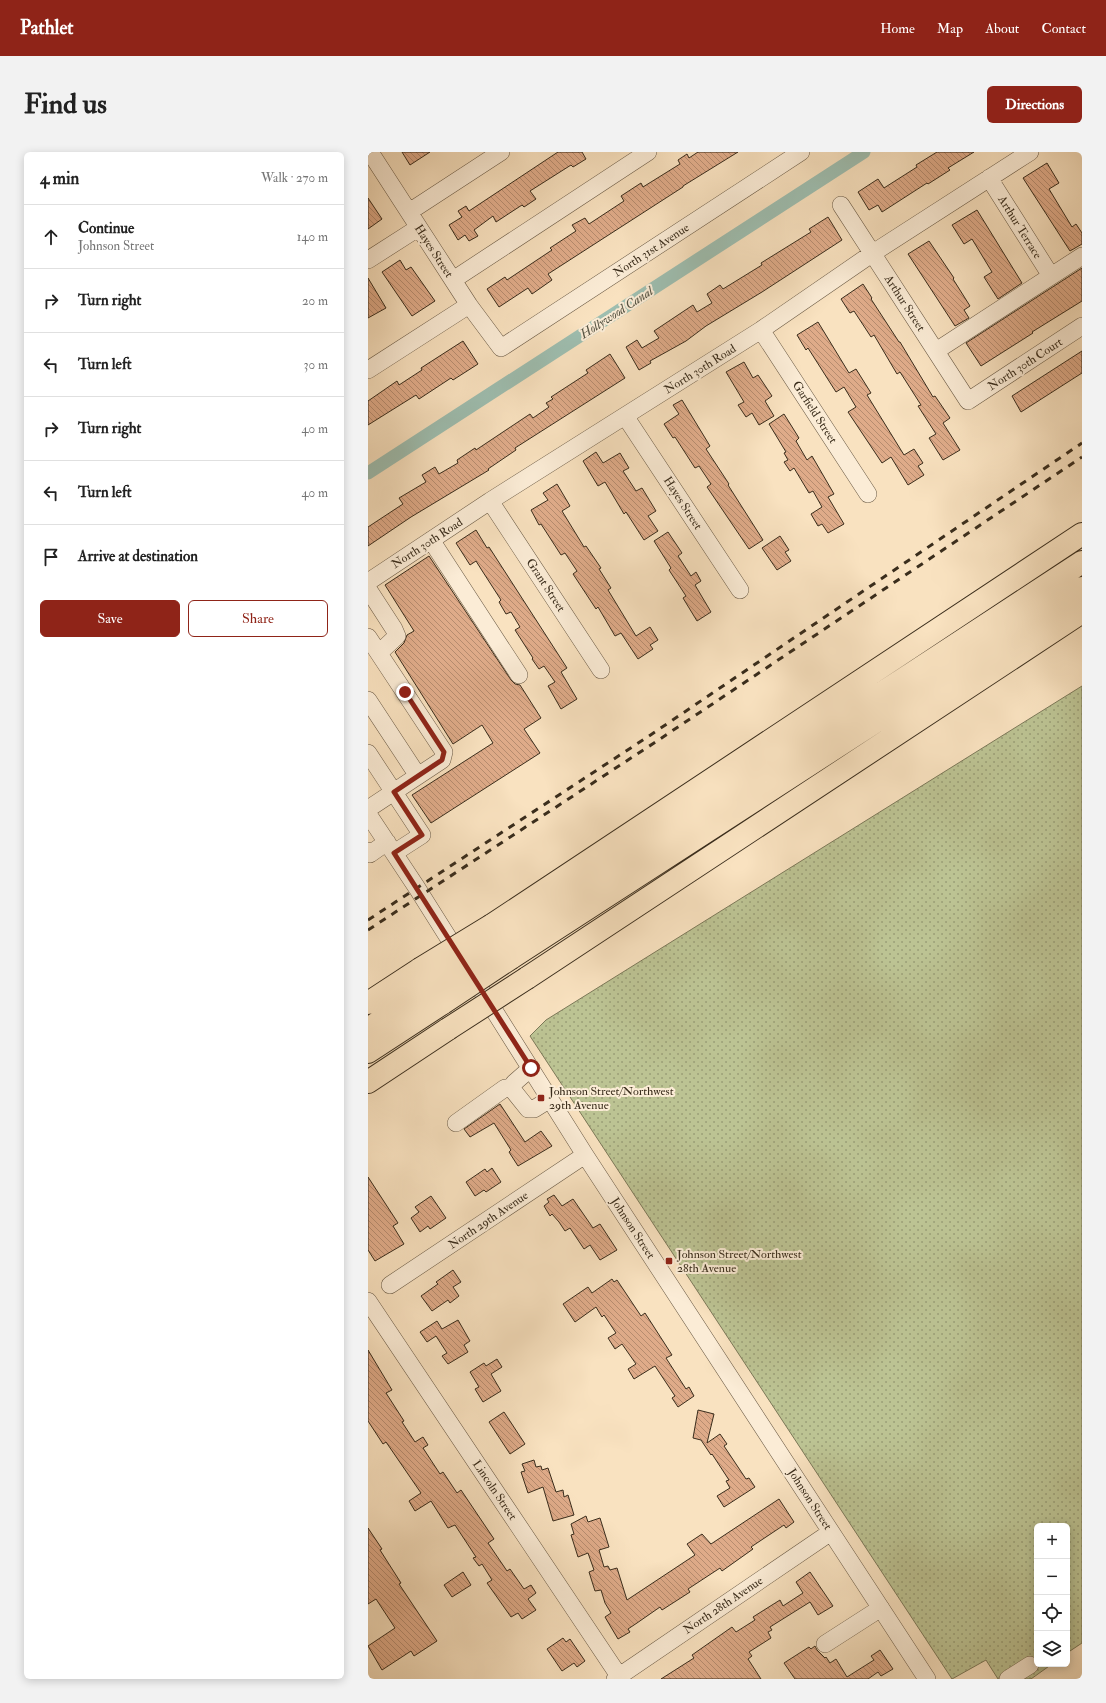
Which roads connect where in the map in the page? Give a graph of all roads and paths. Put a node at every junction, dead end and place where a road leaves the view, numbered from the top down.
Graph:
1 (370, 152) edge
2 (501, 152) edge
3 (648, 152) edge
4 (802, 152) edge
5 (1030, 152) edge
6 (989, 178) junction
7 (841, 206) dead end
8 (409, 212) junction
9 (418, 228) junction
10 (873, 253) junction
11 (1082, 256) edge
12 (368, 260) edge
13 (1051, 276) junction
14 (453, 280) junction
15 (469, 305) junction
16 (1082, 326) edge
17 (762, 330) junction
18 (501, 348) joint
19 (936, 351) junction
20 (368, 370) edge
21 (968, 402) joint
22 (625, 416) junction
23 (868, 494) dead end
24 (490, 501) junction
25 (1082, 534) edge
26 (431, 540) junction
27 (1082, 562) edge
28 (368, 582) edge
29 (1082, 588) edge
30 (368, 589) edge
31 (740, 590) dead end
32 (1082, 612) edge
33 (368, 637) edge
34 (379, 653) junction
35 (601, 670) dead end
36 (519, 675) dead end
37 (368, 700) edge
38 (368, 753) edge
39 (418, 776) junction
40 (394, 792) junction
41 (368, 809) edge
42 (368, 814) edge
43 (390, 848) junction
44 (368, 851) edge
45 (501, 942) junction
46 (432, 986) junction
47 (368, 1003) edge
48 (368, 1029) edge
49 (368, 1052) edge
50 (531, 1068) junction
51 (368, 1082) edge
52 (512, 1089) junction
53 (550, 1099) junction
54 (456, 1122) dead end
55 (585, 1155) junction
56 (390, 1285) dead end
57 (368, 1301) edge
58 (831, 1532) junction
59 (881, 1608) junction
60 (825, 1644) dead end
61 (1030, 1665) dead end
62 (618, 1678) edge
63 (927, 1679) edge
64 (1008, 1679) edge

1 - 8 street, Hayes Street
2 - 8 street
3 - 14 street
4 - 18 street, North 31st Avenue
5 - 6 street, North 30th Road
6 - 10 street, North 30th Road
6 - 13 street, Arthur Terrace
7 - 10 street, Arthur Street
8 - 9 street, Hayes Street
9 - 12 street
9 - 14 street, Hayes Street
10 - 17 street, North 30th Road
10 - 19 street, Arthur Street
11 - 13 street
13 - 19 street
14 - 15 street, Hayes Street
15 - 18 street, Hayes Street
15 - 20 street
16 - 21 street, North 30th Court
17 - 22 street, North 30th Road
17 - 23 street, Garfield Street
19 - 21 street, Arthur Street
22 - 24 street, North 30th Road
22 - 31 street, Hayes Street
24 - 26 street, North 30th Road
24 - 35 street, Grant Street
25 - 45 highway
26 - 28 street, North 30th Road
26 - 36 street
27 - 45 highway
29 - 45 highway
30 - 34 street
32 - 51 highway, bridge
33 - 34 street
34 - 39 street
37 - 39 street
38 - 40 street
39 - 40 street
40 - 41 street
40 - 43 street
42 - 43 street, Johnson Street
43 - 44 street
43 - 50 street, Johnson Street
45 - 46 highway, bridge
45 - 46 highway, bridge
46 - 47 highway
46 - 48 highway
46 - 49 highway
50 - 52 street
50 - 53 street, Johnson Street
52 - 53 street
52 - 54 street
53 - 55 street, Johnson Street
55 - 56 street, North 29th Avenue
55 - 58 street, Johnson Street
57 - 62 street, Lincoln Street
58 - 59 street, Johnson Street
58 - 62 street, North 28th Avenue
59 - 60 street
59 - 63 street, Johnson Street
61 - 64 street

